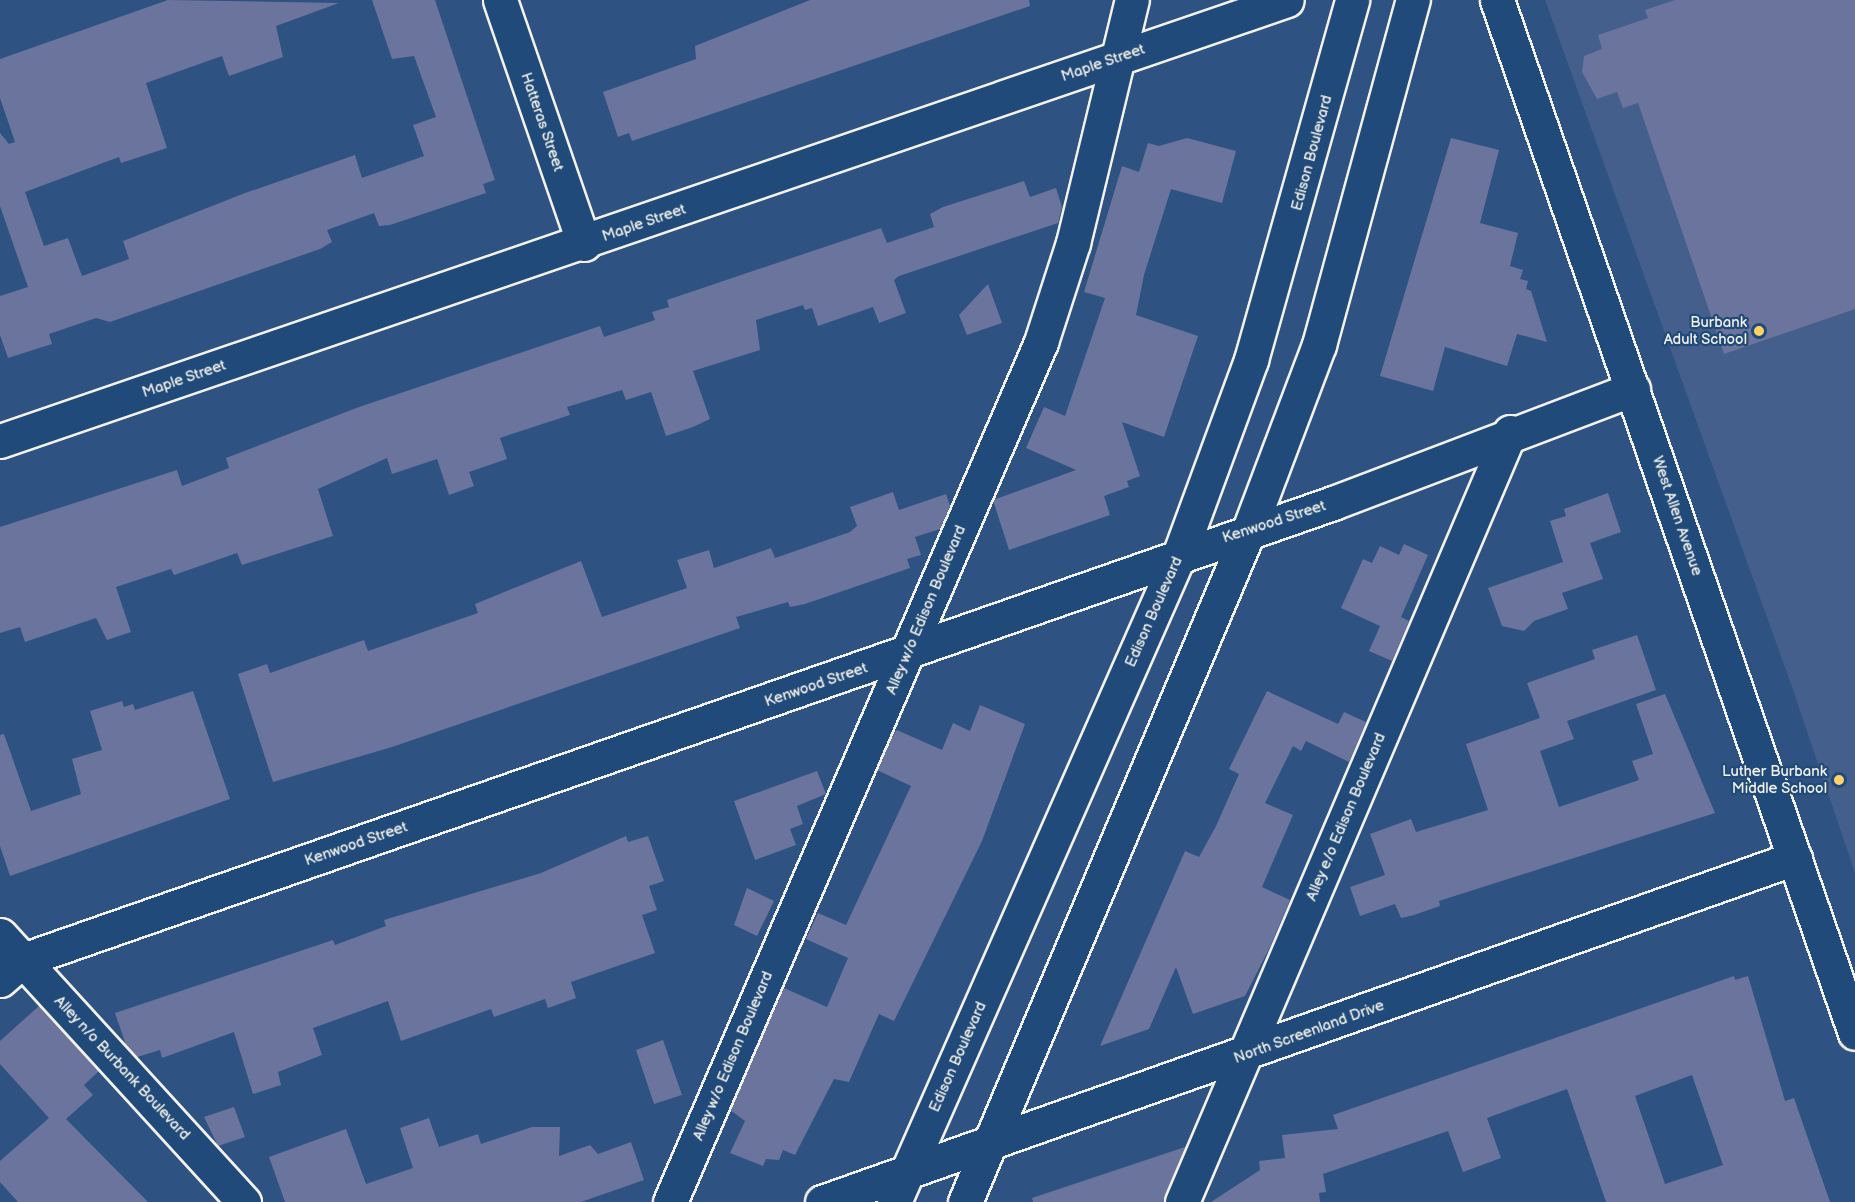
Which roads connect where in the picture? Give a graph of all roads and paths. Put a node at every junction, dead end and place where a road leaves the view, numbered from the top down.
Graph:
1 (500, 0) edge
2 (1132, 0) edge
3 (1287, 0) edge
4 (1352, 0) edge
5 (1413, 0) edge
6 (1497, 0) edge
7 (1116, 58) junction
8 (584, 244) junction
9 (1633, 389) junction
10 (1510, 432) junction
11 (0, 441) edge
12 (1249, 530) junction
13 (1180, 553) junction
14 (907, 653) junction
15 (1795, 858) junction
16 (0, 934) edge
17 (11, 970) edge
18 (1855, 1033) edge
19 (1243, 1056) junction
20 (991, 1143) junction
21 (908, 1172) junction
22 (244, 1202) edge
23 (670, 1202) edge
24 (822, 1202) edge
25 (894, 1202) edge
26 (965, 1202) edge
27 (1182, 1202) edge

1 - 8 street, Hatteras Street
2 - 7 street, Alley w/o Edison Boulevard
3 - 7 street, Maple Street
4 - 13 street, Edison Boulevard
5 - 12 street
6 - 9 street, West Allen Avenue
7 - 8 street, Maple Street
7 - 14 street, Alley w/o Edison Boulevard
8 - 11 street, Maple Street
9 - 10 street, Kenwood Street
9 - 15 street, West Allen Avenue
10 - 12 street, Kenwood Street
10 - 19 street, Alley e/o Edison Boulevard
12 - 13 street, Kenwood Street
12 - 20 street
13 - 14 street, Kenwood Street
13 - 21 street, Edison Boulevard
14 - 17 street, Kenwood Street
14 - 23 street, Alley w/o Edison Boulevard
15 - 18 street, West Allen Avenue
15 - 19 street, North Screenland Drive
16 - 17 street, Alley n/o Burbank Boulevard
17 - 22 street, Alley n/o Burbank Boulevard
19 - 20 street, North Screenland Drive
19 - 27 street, Alley e/o Edison Boulevard
20 - 21 street, North Screenland Drive
20 - 26 street
21 - 24 street, North Screenland Drive
21 - 25 street, Edison Boulevard

